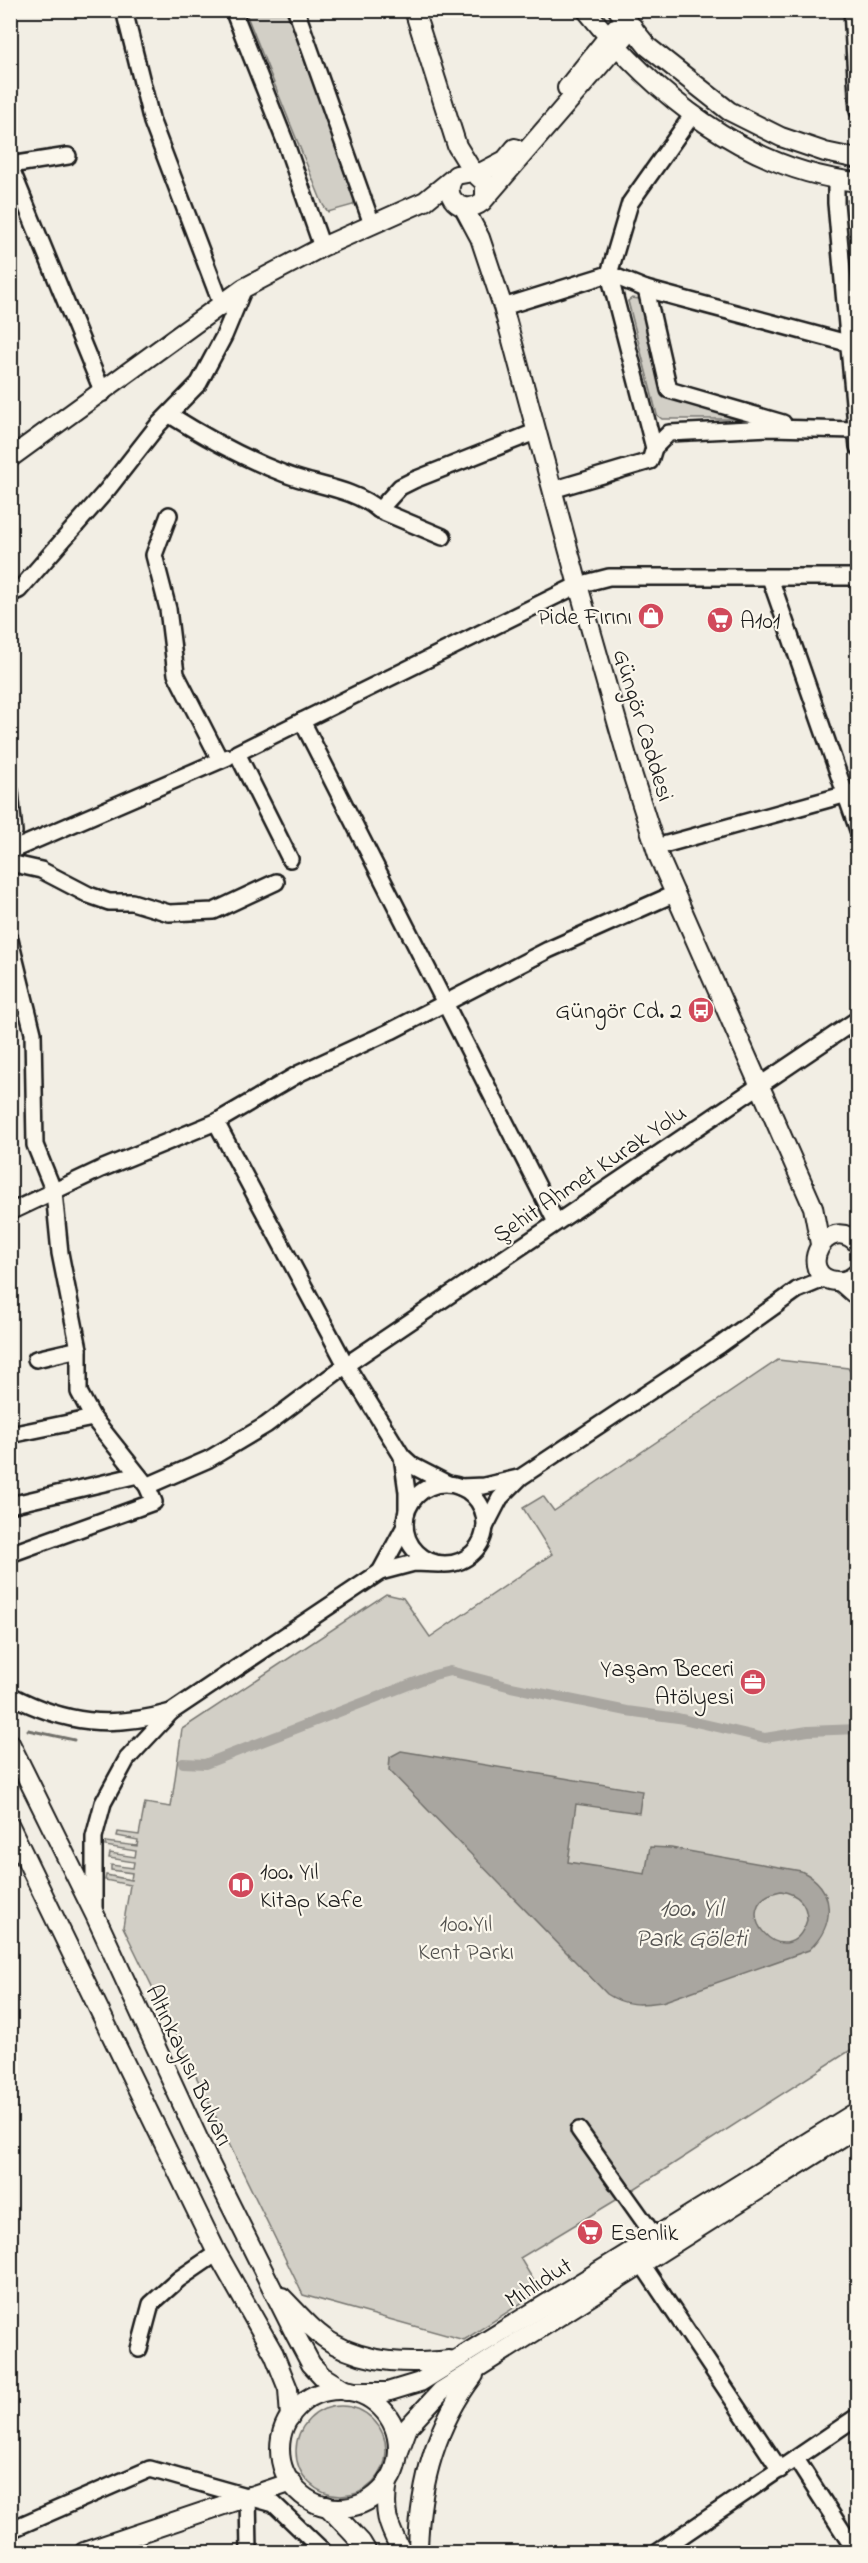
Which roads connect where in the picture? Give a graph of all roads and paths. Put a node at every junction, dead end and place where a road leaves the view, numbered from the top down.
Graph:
1 (124, 10) edge
2 (233, 10) edge
3 (296, 10) edge
4 (414, 10) edge
5 (584, 10) edge
6 (852, 10) edge
7 (625, 19) edge
8 (612, 40) junction
9 (592, 64) junction
10 (643, 70) junction
11 (858, 111) edge
12 (693, 114) junction
13 (857, 155) edge
14 (68, 156) dead end
15 (12, 172) edge
16 (465, 175) junction
17 (836, 180) junction
18 (858, 182) edge
19 (484, 199) junction
20 (425, 201) junction
21 (461, 207) junction
22 (372, 224) junction
23 (480, 238) junction
24 (322, 247) junction
25 (609, 274) junction
26 (244, 288) junction
27 (646, 289) junction
28 (222, 306) junction
29 (503, 307) junction
30 (848, 342) junction
31 (103, 393) junction
32 (170, 415) junction
33 (802, 428) junction
34 (855, 430) junction
35 (535, 432) junction
36 (858, 447) edge
37 (654, 448) junction
38 (10, 458) edge
39 (552, 490) junction
40 (379, 510) junction
41 (169, 515) dead end
42 (443, 537) dead end
43 (858, 577) edge
44 (770, 578) junction
45 (578, 585) junction
46 (10, 594) edge
47 (302, 721) junction
48 (237, 753) junction
49 (220, 760) junction
50 (10, 791) edge
51 (850, 793) edge
52 (858, 830) edge
53 (10, 844) edge
54 (656, 847) junction
55 (10, 851) edge
56 (290, 859) dead end
57 (10, 863) edge
58 (276, 882) dead end
59 (676, 893) junction
60 (10, 940) edge
61 (446, 1001) junction
62 (858, 1019) edge
63 (759, 1087) junction
64 (216, 1122) junction
65 (54, 1192) junction
66 (813, 1207) junction
67 (10, 1212) edge
68 (556, 1222) junction
69 (851, 1237) edge
70 (818, 1251) junction
71 (858, 1272) edge
72 (834, 1280) junction
73 (797, 1290) junction
74 (858, 1297) edge
75 (79, 1349) junction
76 (36, 1359) dead end
77 (346, 1365) junction
78 (93, 1418) junction
79 (10, 1435) edge
80 (402, 1456) junction
81 (521, 1477) junction
82 (142, 1480) junction
83 (454, 1486) junction
84 (10, 1505) edge
85 (406, 1519) junction
86 (485, 1527) junction
87 (10, 1554) edge
88 (439, 1564) junction
89 (380, 1572) junction
90 (10, 1695) edge
91 (171, 1712) junction
92 (10, 1743) edge
93 (10, 1826) edge
94 (94, 1915) junction
95 (858, 2111) edge
96 (858, 2127) edge
97 (579, 2130) dead end
98 (655, 2237) junction
99 (217, 2253) junction
100 (642, 2264) junction
101 (272, 2288) junction
102 (139, 2349) dead end
103 (457, 2359) junction
104 (481, 2367) junction
105 (351, 2392) junction
106 (858, 2416) edge
107 (290, 2417) junction
108 (398, 2454) junction
109 (796, 2459) junction
110 (780, 2470) junction
111 (388, 2481) junction
112 (292, 2482) junction
113 (248, 2495) junction
114 (327, 2506) junction
115 (10, 2530) edge
116 (84, 2553) edge
117 (249, 2553) edge
118 (324, 2553) edge
119 (367, 2553) edge
120 (402, 2553) edge
121 (418, 2553) edge
122 (658, 2553) edge
123 (856, 2553) edge

1 - 28 street
2 - 24 street
3 - 22 street
4 - 16 main road, Güngör Caddesi
5 - 8 main road
5 - 9 main road
6 - 11 street
7 - 8 main road
7 - 13 main road
8 - 9 main road
8 - 10 main road
9 - 10 main road
9 - 16 main road
9 - 19 main road
10 - 12 main road
12 - 17 main road
12 - 25 street
14 - 15 street
15 - 31 street
16 - 19 main road, Güngör Caddesi
16 - 20 main road
16 - 21 main road, Güngör Caddesi
17 - 18 main road
17 - 30 street
19 - 21 main road
19 - 23 main road, Güngör Caddesi
20 - 21 main road
20 - 22 main road
21 - 23 main road, Güngör Caddesi
22 - 24 main road
23 - 29 main road, Güngör Caddesi
24 - 26 main road
25 - 27 street
25 - 29 street
25 - 37 street
26 - 28 main road
26 - 32 street
27 - 30 street
27 - 33 street
28 - 31 main road
29 - 35 main road, Güngör Caddesi
30 - 34 street
31 - 38 main road
32 - 40 street
32 - 46 street
33 - 34 street
33 - 37 street
34 - 36 street
35 - 39 main road, Güngör Caddesi
35 - 40 street
37 - 39 street
39 - 45 main road, Güngör Caddesi
40 - 42 street
41 - 49 street
43 - 44 street
44 - 45 street
44 - 51 street
45 - 47 street
45 - 54 main road, Güngör Caddesi
47 - 48 street
47 - 61 street
48 - 49 street
48 - 56 street
49 - 55 street
50 - 53 street
51 - 52 street
51 - 54 street
54 - 59 main road, Güngör Caddesi
57 - 58 street
59 - 61 street
59 - 63 main road, Güngör Caddesi
60 - 65 street
61 - 64 street
61 - 68 street
62 - 63 street, Şehit Ahmet Kurak Yolu
63 - 66 main road, Güngör Caddesi
63 - 68 street, Şehit Ahmet Kurak Yolu
64 - 65 street
64 - 77 street
65 - 67 street
65 - 75 street
66 - 69 main road, Güngör Caddesi
66 - 70 main road, Güngör Caddesi
68 - 77 street, Şehit Ahmet Kurak Yolu
69 - 70 main road
70 - 72 main road, Güngör Caddesi
70 - 73 street
71 - 72 main road
72 - 73 street
72 - 74 main road
73 - 81 street
75 - 76 street
75 - 78 street
77 - 80 street
77 - 82 street, Şehit Ahmet Kurak Yolu
78 - 79 street
78 - 82 street
80 - 83 street
80 - 85 street
81 - 83 street
81 - 86 street
82 - 84 street, Şehit Ahmet Kurak Yolu
82 - 87 street
83 - 85 street
83 - 86 street
85 - 88 street
85 - 89 street
86 - 88 street
88 - 89 street
89 - 91 street
90 - 91 street
91 - 94 street
92 - 94 main road, Altınkayısı Bulvarı
93 - 99 main road
94 - 101 main road, Altınkayısı Bulvarı
95 - 98 main road, Mıhlıdut
96 - 100 main road, Mıhlıdut
97 - 98 street
98 - 103 main road, Mıhlıdut
99 - 102 street
99 - 107 main road
100 - 104 main road, Mıhlıdut
100 - 110 street
101 - 103 main road
101 - 105 main road, Altınkayısı Bulvarı
103 - 105 main road, Mıhlıdut
104 - 108 main road, Mıhlıdut
104 - 121 main road
105 - 107 main road
105 - 108 main road
106 - 109 street
107 - 112 main road
108 - 111 main road
109 - 110 street
109 - 123 street
110 - 122 street
111 - 114 main road
111 - 120 main road
112 - 113 main road
112 - 114 main road
113 - 115 street
113 - 116 main road
113 - 117 street
113 - 118 street
114 - 119 main road

